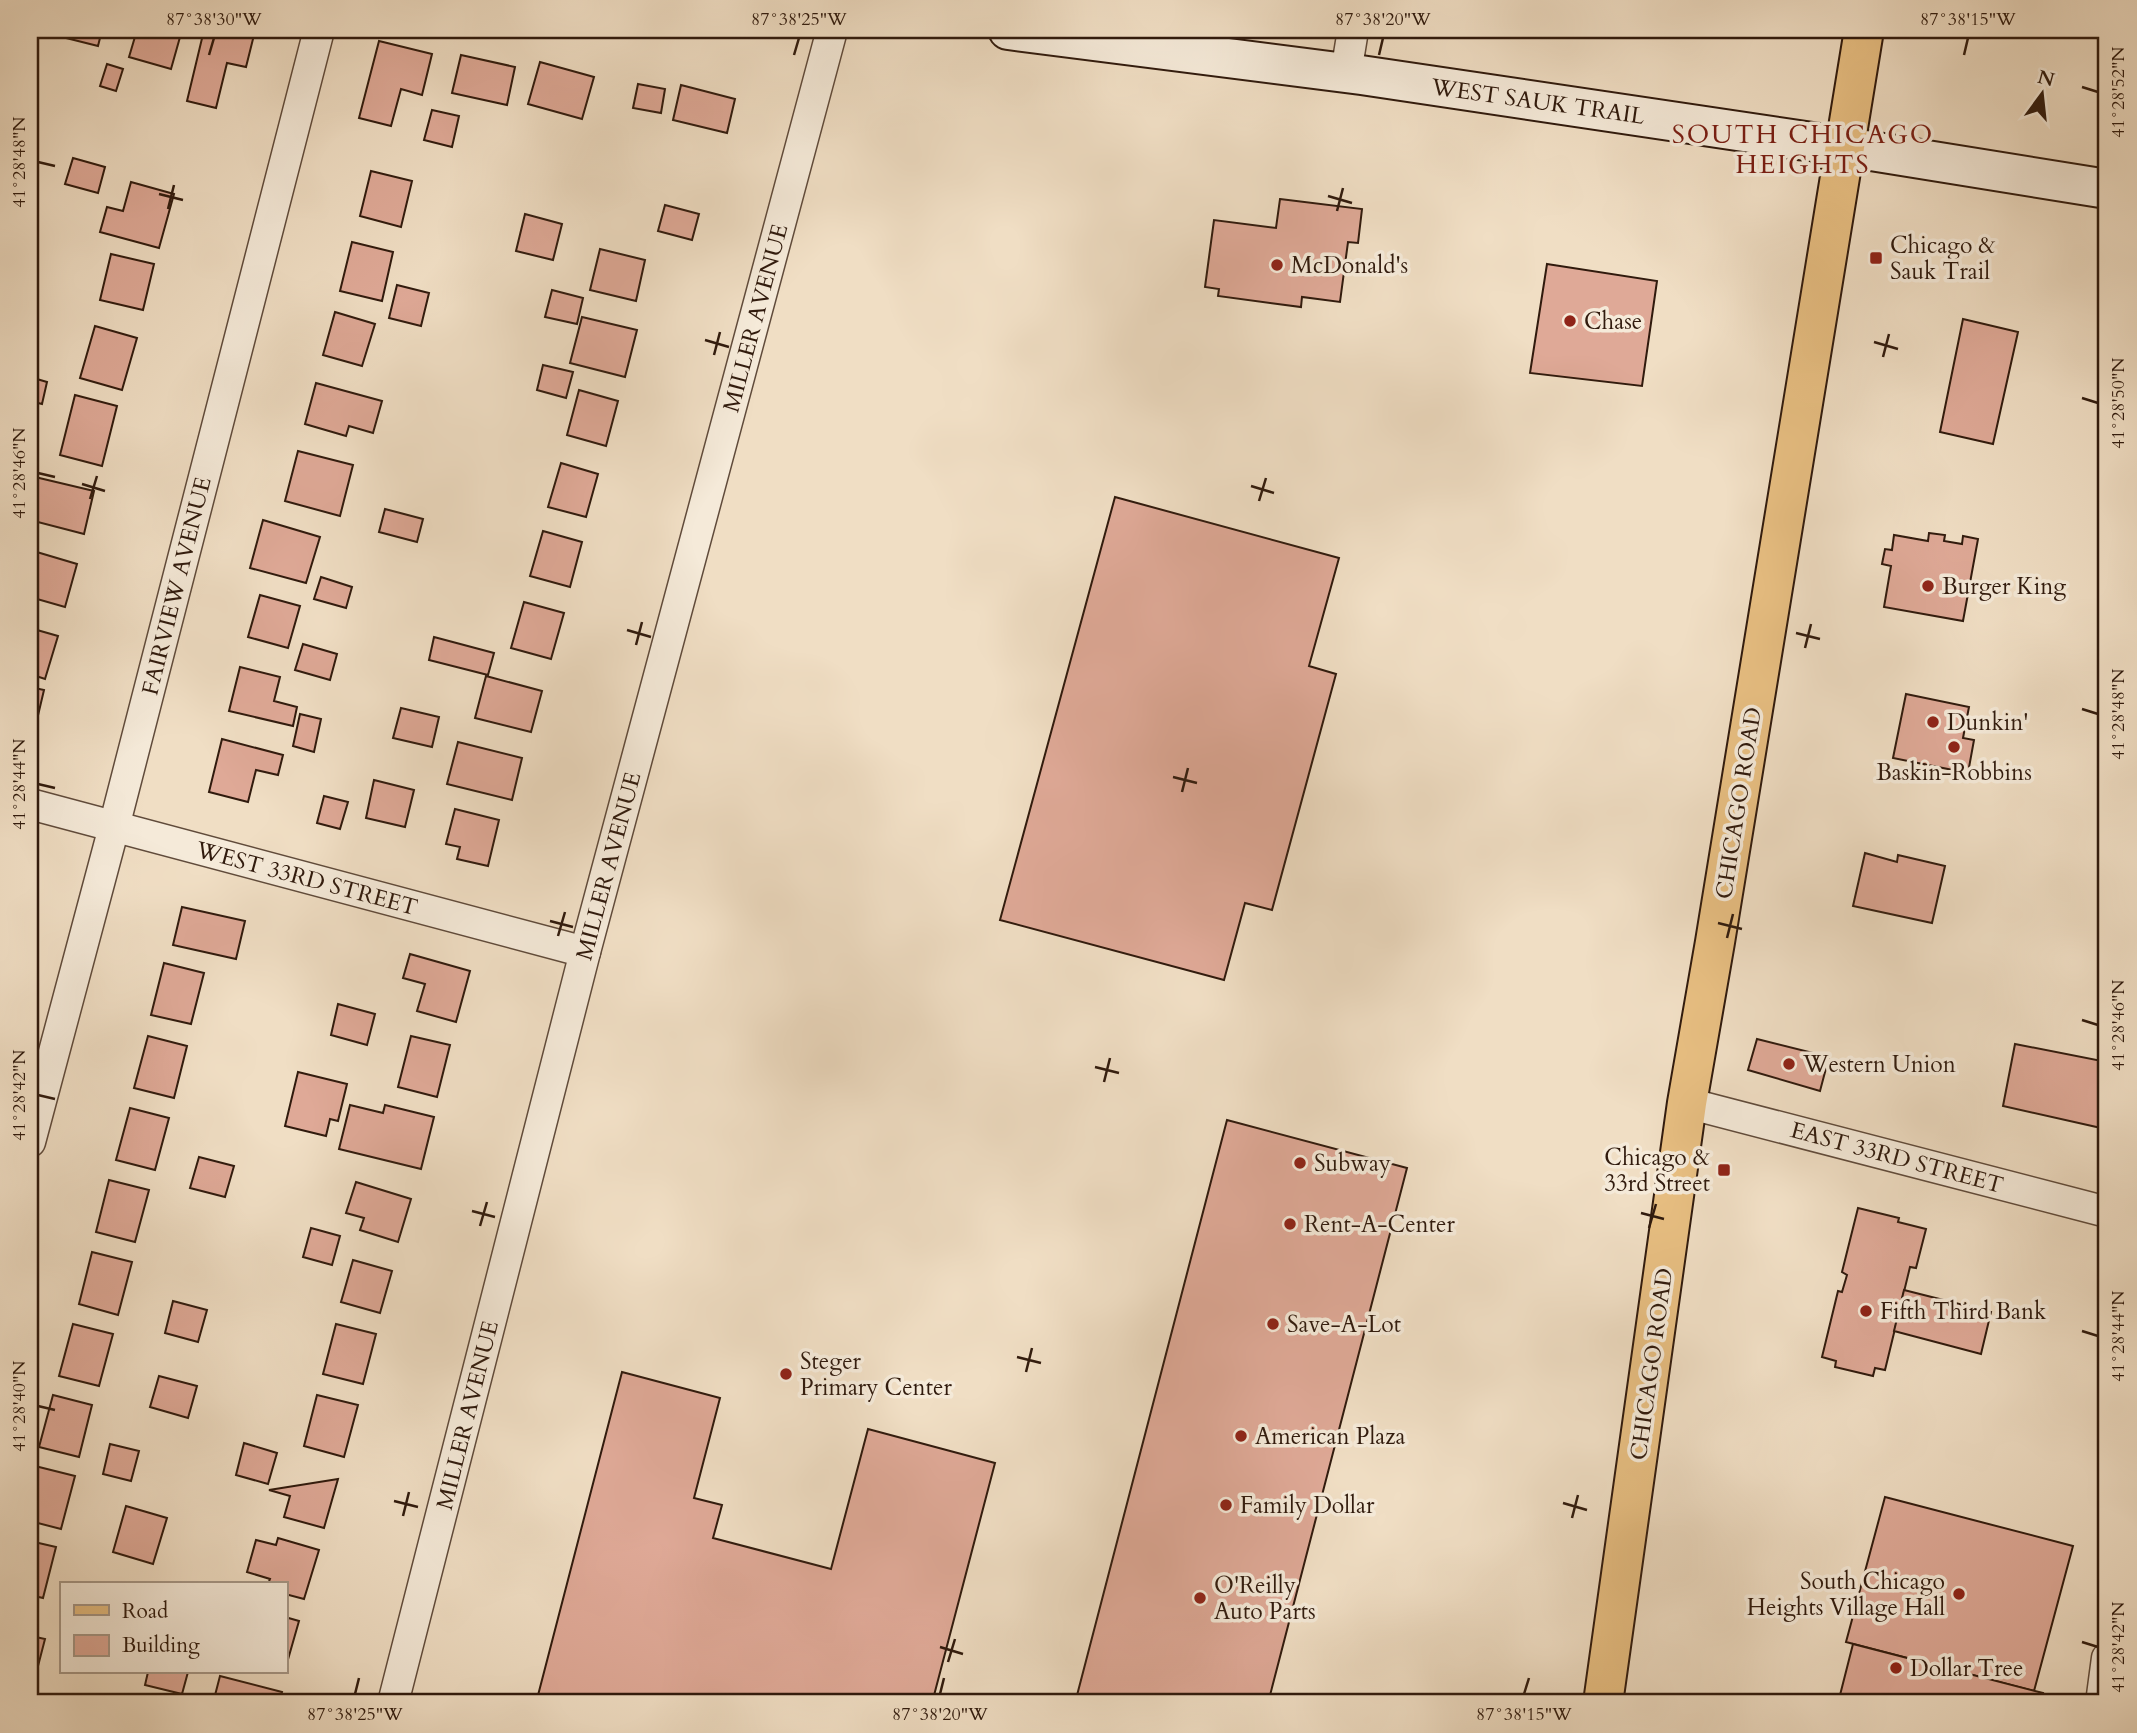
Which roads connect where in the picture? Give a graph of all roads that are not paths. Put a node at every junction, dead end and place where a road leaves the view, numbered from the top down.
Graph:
1 (319, 30) edge
2 (832, 30) edge
3 (1008, 30) edge
4 (1353, 30) edge
5 (1864, 30) edge
6 (1346, 73) junction
7 (1846, 147) junction
8 (2107, 190) edge
9 (30, 804) edge
10 (114, 827) junction
11 (585, 952) junction
12 (1687, 1103) junction
13 (30, 1142) edge
14 (2107, 1212) edge
15 (2107, 1658) edge
16 (393, 1703) edge
17 (1603, 1703) edge
18 (2101, 1703) edge

1 - 10 street, FAIRVIEW AVENUE
2 - 11 street, MILLER AVENUE
3 - 6 main road, WEST SAUK TRAIL
4 - 6 street
5 - 7 main road, CHICAGO ROAD
6 - 7 main road, WEST SAUK TRAIL
7 - 8 main road, WEST SAUK TRAIL
7 - 12 main road, CHICAGO ROAD
9 - 10 street, WEST 33RD STREET
10 - 11 street, WEST 33RD STREET
10 - 13 street, FAIRVIEW AVENUE
11 - 16 street, MILLER AVENUE
12 - 14 street, EAST 33RD STREET
12 - 17 main road, CHICAGO ROAD
15 - 18 street

